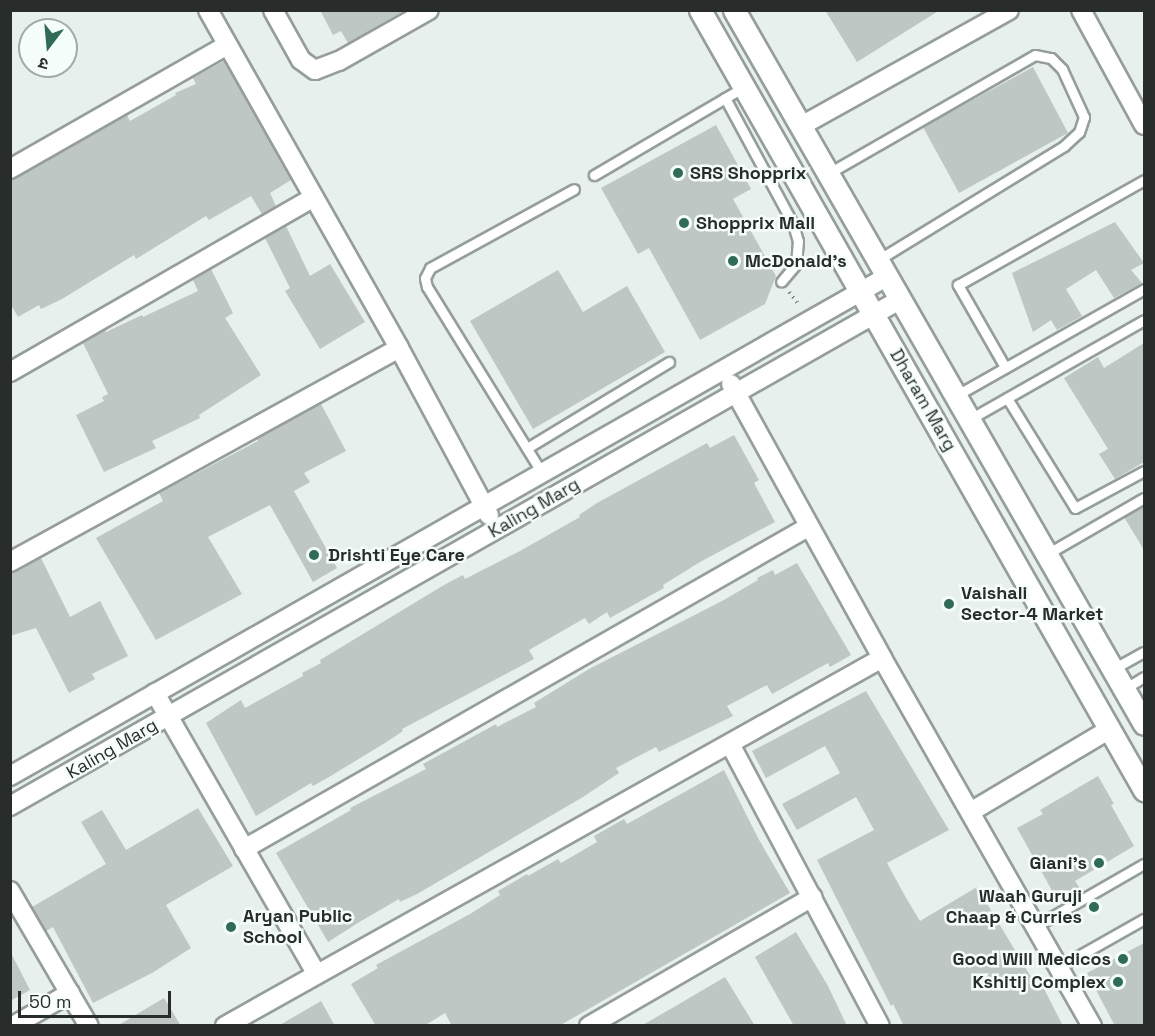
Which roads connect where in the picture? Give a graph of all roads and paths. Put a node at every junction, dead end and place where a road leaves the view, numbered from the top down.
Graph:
1 (208, 10) edge
2 (273, 10) edge
3 (429, 10) edge
4 (700, 10) edge
5 (734, 10) edge
6 (1009, 10) edge
7 (1081, 10) edge
8 (227, 45) junction
9 (744, 87) junction
10 (725, 98) junction
11 (1142, 114) edge
12 (801, 126) junction
13 (10, 169) edge
14 (829, 173) junction
15 (594, 176) dead end
16 (1143, 184) edge
17 (574, 189) dead end
18 (312, 198) junction
19 (883, 268) junction
20 (781, 282) joint
21 (1144, 289) edge
22 (861, 292) junction
23 (901, 299) junction
24 (874, 315) junction
25 (811, 320) junction
26 (1144, 320) edge
27 (399, 348) junction
28 (669, 362) dead end
29 (1005, 367) junction
30 (723, 370) junction
31 (10, 372) edge
32 (736, 393) junction
33 (957, 395) junction
34 (1007, 398) junction
35 (970, 419) junction
36 (527, 448) junction
37 (1144, 471) edge
38 (542, 473) junction
39 (1144, 498) edge
40 (484, 506) junction
41 (808, 527) junction
42 (497, 530) junction
43 (1047, 554) junction
44 (10, 562) edge
45 (1144, 652) edge
46 (882, 658) junction
47 (1113, 669) junction
48 (1144, 677) edge
49 (1124, 688) junction
50 (155, 693) junction
51 (168, 717) junction
52 (1144, 724) edge
53 (1110, 729) junction
54 (730, 744) junction
55 (10, 776) edge
56 (1144, 789) edge
57 (10, 806) edge
58 (972, 811) junction
59 (244, 849) junction
60 (1144, 864) edge
61 (10, 891) edge
62 (812, 897) junction
63 (1144, 919) edge
64 (1036, 926) junction
65 (1059, 967) junction
66 (316, 973) junction
67 (70, 993) junction
68 (13, 1026) edge
69 (89, 1026) edge
70 (225, 1026) edge
71 (589, 1026) edge
72 (880, 1026) edge
73 (1092, 1026) edge

1 - 8 street
2 - 3 street
4 - 9 street, Dharam Marg
5 - 12 street, Dharam Marg
6 - 12 street
7 - 11 street
8 - 13 street
8 - 18 street
9 - 10 lane
9 - 22 street, Dharam Marg
10 - 15 lane
10 - 20 lane
12 - 14 street, Dharam Marg
14 - 19 street, Dharam Marg
14 - 19 lane
16 - 29 lane
17 - 36 lane
18 - 27 street
18 - 31 street
19 - 22 street, Kaling Marg
19 - 23 street, Dharam Marg
20 - 25 path
21 - 29 lane
22 - 24 street, Dharam Marg
22 - 25 street, Kaling Marg
23 - 24 street, Kaling Marg
23 - 33 street, Dharam Marg
24 - 32 street, Kaling Marg
24 - 53 street, Dharam Marg
25 - 30 street, Kaling Marg
26 - 34 lane
27 - 40 street
27 - 44 street
28 - 36 lane
29 - 33 lane
30 - 32 street
30 - 38 street, Kaling Marg
32 - 41 street
32 - 42 street, Kaling Marg
33 - 35 street, Dharam Marg
34 - 35 lane
34 - 37 lane
35 - 43 street, Dharam Marg
36 - 38 lane
38 - 40 street, Kaling Marg
39 - 43 lane
40 - 42 street
40 - 50 street, Kaling Marg
41 - 46 street
41 - 59 street
42 - 51 street, Kaling Marg
43 - 47 street, Dharam Marg
45 - 47 lane
46 - 54 street
46 - 58 street
47 - 49 street, Dharam Marg
48 - 49 lane
49 - 52 street, Dharam Marg
50 - 51 street
50 - 55 street, Kaling Marg
51 - 57 street, Kaling Marg
51 - 59 street
53 - 56 street, Dharam Marg
53 - 58 street
54 - 62 street
54 - 66 street
58 - 64 street
59 - 66 street
60 - 64 lane
61 - 67 street
62 - 71 street
62 - 72 street
63 - 65 lane
64 - 65 street
65 - 73 street
66 - 70 street
67 - 68 street
67 - 69 street

